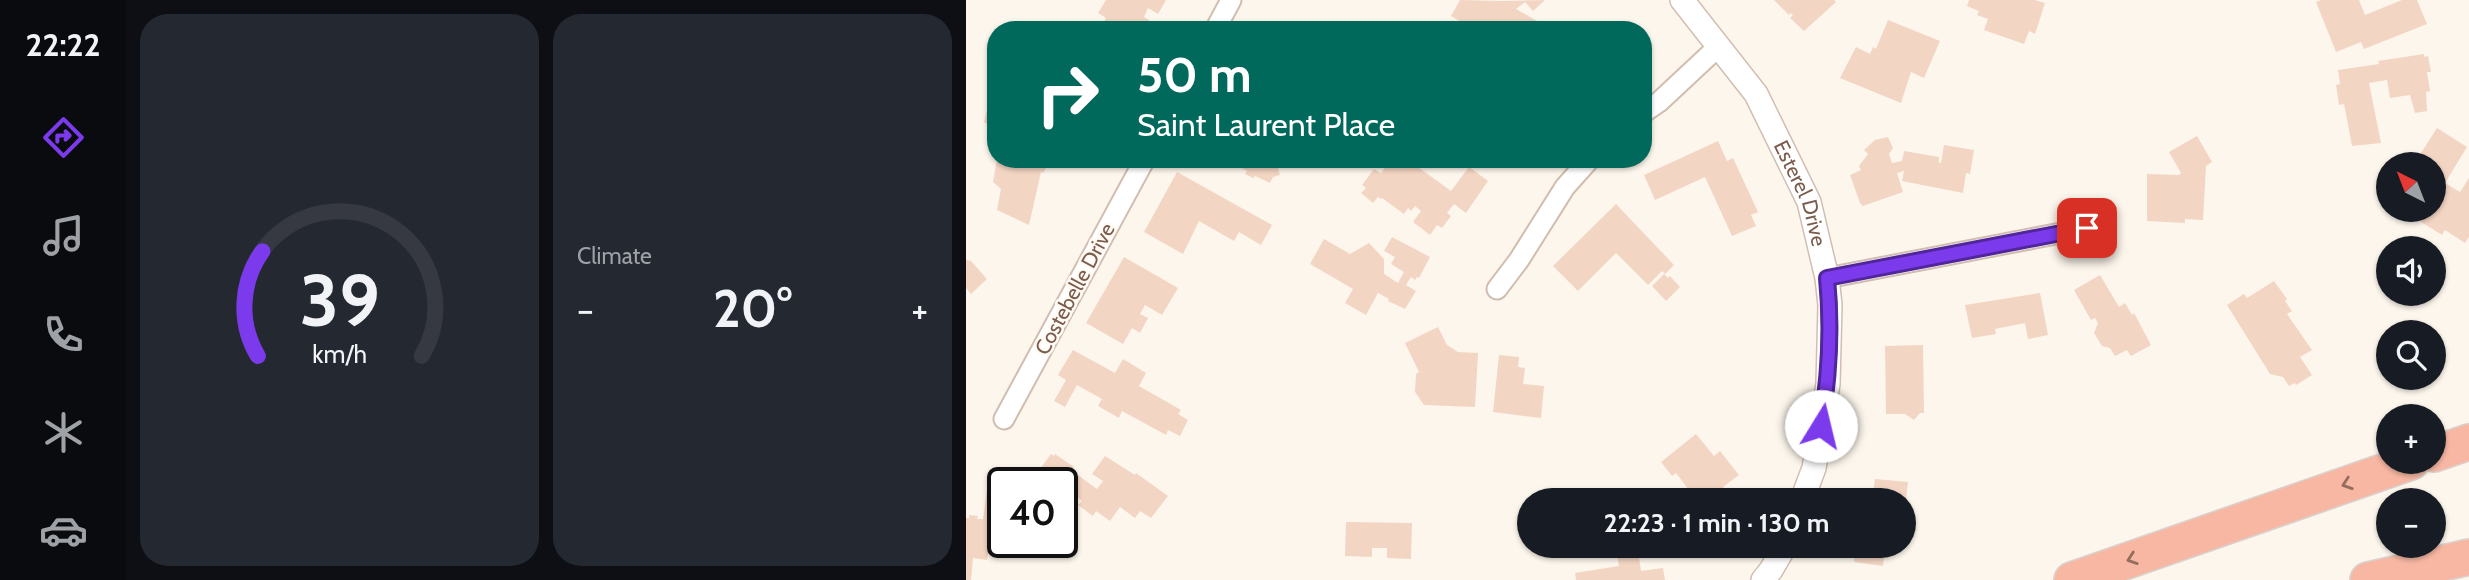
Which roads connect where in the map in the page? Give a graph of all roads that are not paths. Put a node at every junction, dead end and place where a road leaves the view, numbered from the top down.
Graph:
1 (1231, 0) edge
2 (1682, 0) edge
3 (1220, 21) edge
4 (1719, 46) junction
5 (1652, 107) edge
6 (1140, 168) edge
7 (1582, 168) edge
8 (2087, 228) dead end
9 (1827, 278) junction
10 (1497, 289) dead end
11 (1004, 419) dead end
12 (2469, 442) edge
13 (2446, 450) edge
14 (2377, 474) edge
15 (1806, 488) edge
16 (2469, 557) edge
17 (1778, 558) edge
18 (1767, 575) edge
19 (2072, 580) edge
20 (2368, 580) edge

1 - 3 street
2 - 4 street, Esterel Drive
4 - 5 street
4 - 9 street, Esterel Drive
6 - 11 street, Costebelle Drive
7 - 10 street
8 - 9 street
9 - 15 street, Esterel Drive
12 - 13 highway
14 -> 19 highway
16 - 20 highway
17 - 18 street

